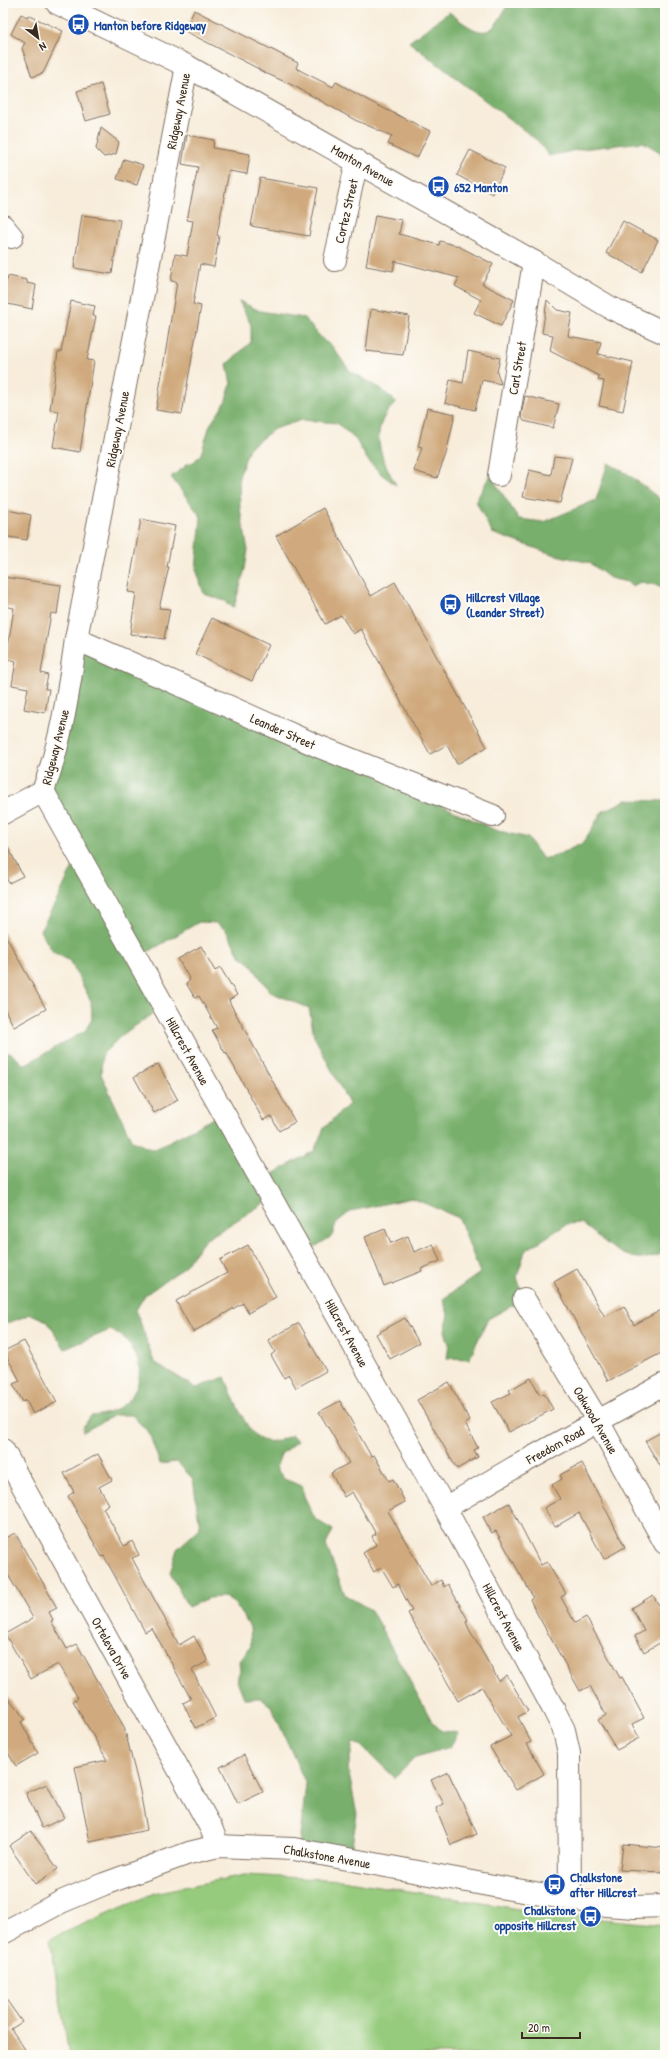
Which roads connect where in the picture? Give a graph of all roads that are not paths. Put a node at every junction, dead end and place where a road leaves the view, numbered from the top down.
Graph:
1 (57, 3) edge
2 (187, 66) junction
3 (357, 161) junction
4 (335, 260) dead end
5 (534, 262) junction
6 (665, 332) edge
7 (499, 475) dead end
8 (76, 639) junction
9 (43, 791) junction
10 (3, 813) edge
11 (493, 816) dead end
12 (524, 1299) dead end
13 (665, 1384) edge
14 (598, 1421) junction
15 (3, 1450) edge
16 (445, 1508) junction
17 (665, 1543) edge
18 (218, 1846) junction
19 (570, 1899) junction
20 (665, 1906) edge
21 (3, 1933) edge

1 - 2 street, Manton Avenue
2 - 3 street, Manton Avenue
2 - 8 street, Ridgeway Avenue
3 - 4 street, Cortez Street
3 - 5 street, Manton Avenue
5 - 6 street, Manton Avenue
5 - 7 street, Carl Street
8 - 9 street, Ridgeway Avenue
8 - 11 street, Leander Street
9 - 10 street
9 - 16 street, Hillcrest Avenue
12 - 14 street, Oakwood Avenue
13 - 14 street, Freedom Road
14 - 16 street, Freedom Road
14 - 17 street, Oakwood Avenue
15 - 18 street, Orteleva Drive
16 - 19 street, Hillcrest Avenue
18 - 19 street, Chalkstone Avenue
18 - 21 street, Chalkstone Avenue
19 - 20 street, Chalkstone Avenue

